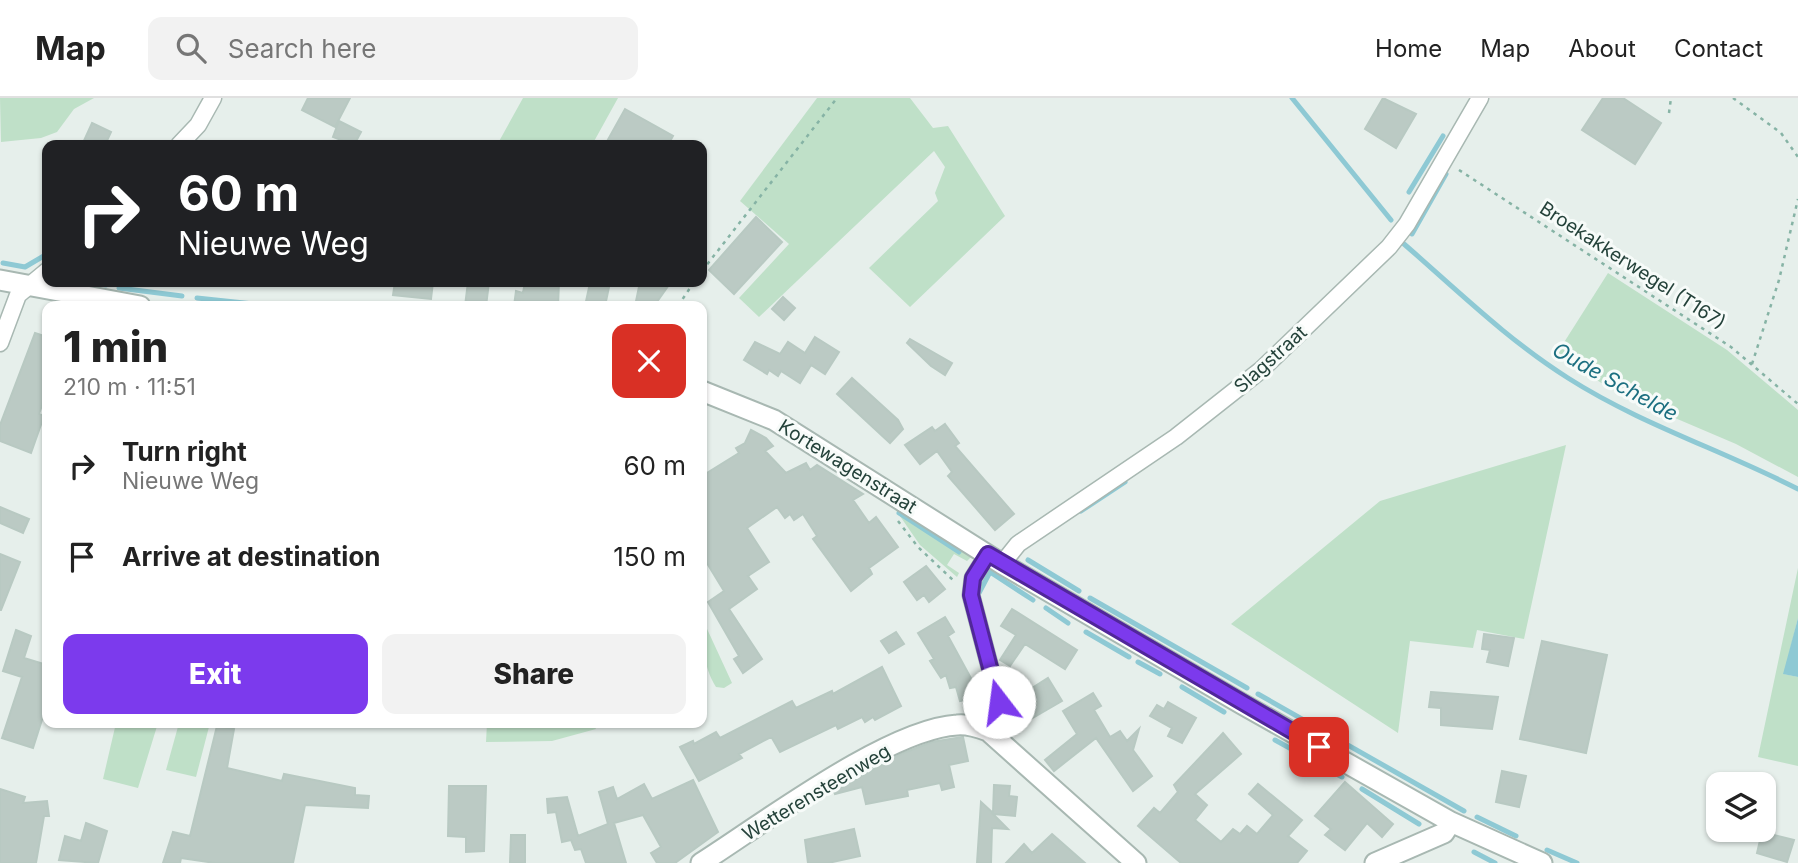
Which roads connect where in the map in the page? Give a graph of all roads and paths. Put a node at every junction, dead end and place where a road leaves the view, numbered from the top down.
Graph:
1 (213, 98) edge
2 (836, 98) edge
3 (1480, 98) edge
4 (1671, 98) edge
5 (1733, 98) edge
6 (1669, 113) dead end
7 (184, 140) edge
8 (1798, 157) edge
9 (1444, 161) junction
10 (1798, 199) edge
11 (707, 265) edge
12 (42, 275) edge
13 (0, 279) edge
14 (30, 285) junction
15 (114, 301) edge
16 (0, 343) edge
17 (1752, 365) junction
18 (707, 393) edge
19 (1798, 404) edge
20 (890, 492) junction
21 (995, 559) junction
22 (971, 592) junction
23 (988, 731) junction
24 (1451, 821) junction
25 (701, 863) edge
26 (1136, 863) edge
27 (1375, 863) edge
28 (1542, 863) edge

1 - 7 street
2 - 11 path
3 - 9 street, Slagstraat
4 - 6 path
5 - 8 path
9 - 17 path, Broekakkerwegel (T167)
9 - 21 street, Slagstraat
10 - 17 path
12 - 14 street
13 - 14 street
14 - 15 street
14 - 16 street
17 - 19 path, Broekakkerwegel (T167)
18 - 20 street, Kortewagenstraat
20 - 21 street, Kortewagenstraat
20 - 22 path
21 - 22 street
21 - 24 street, Kortewagenstraat
22 - 23 street
23 - 25 street, Wetterensteenweg
23 - 26 street
24 - 27 street
24 - 28 street

